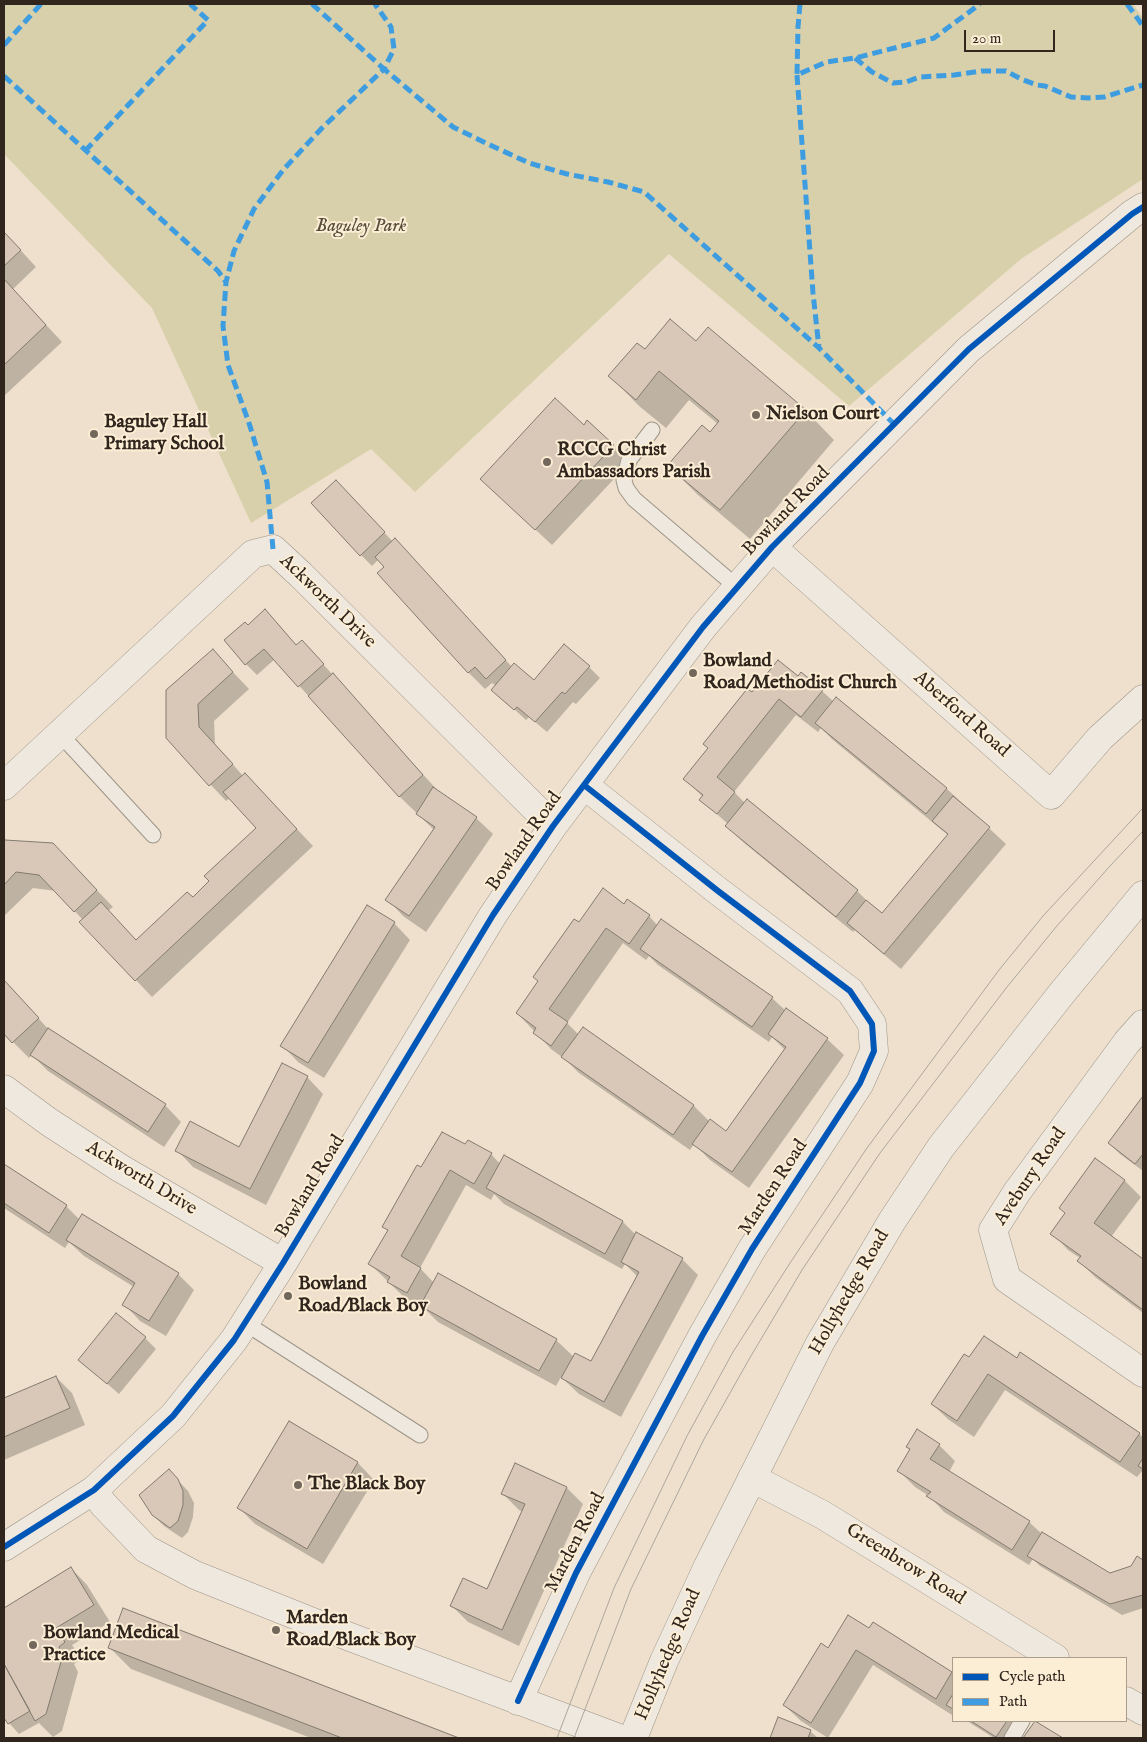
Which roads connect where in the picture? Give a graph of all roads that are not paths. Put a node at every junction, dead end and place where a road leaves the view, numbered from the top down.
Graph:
1 (1143, 207) edge
2 (652, 430) dead end
3 (772, 547) junction
4 (738, 588) junction
5 (1143, 699) edge
6 (60, 734) junction
7 (584, 785) junction
8 (4, 786) edge
9 (553, 826) junction
10 (153, 835) dead end
11 (1143, 896) edge
12 (1143, 1024) edge
13 (4, 1089) edge
14 (283, 1263) junction
15 (245, 1323) junction
16 (1143, 1373) edge
17 (420, 1435) dead end
18 (752, 1478) junction
19 (94, 1490) junction
20 (4, 1547) edge
21 (1053, 1657) edge
22 (518, 1701) junction
23 (1127, 1702) edge
24 (1143, 1711) edge
25 (1021, 1722) edge
26 (619, 1738) edge
27 (634, 1738) edge
28 (1012, 1738) edge

1 - 3 street, Bowland Road
2 - 4 lane
3 - 4 street, Bowland Road
3 - 5 street, Aberford Road
4 - 7 street, Bowland Road
6 - 8 street, Ackworth Drive
6 - 9 street, Ackworth Drive
6 - 10 lane
7 - 9 street, Bowland Road
7 - 22 street, Marden Road
9 - 14 street, Bowland Road
11 - 18 street, Hollyhedge Road
12 - 16 street, Avebury Road
13 - 14 street, Ackworth Drive
14 - 15 street, Bowland Road
15 - 17 lane
15 - 19 street, Bowland Road
18 - 21 street, Greenbrow Road
18 - 27 street, Hollyhedge Road
19 - 20 street, Bowland Road
19 - 22 street
22 - 26 street
23 - 24 street
25 - 28 lane

